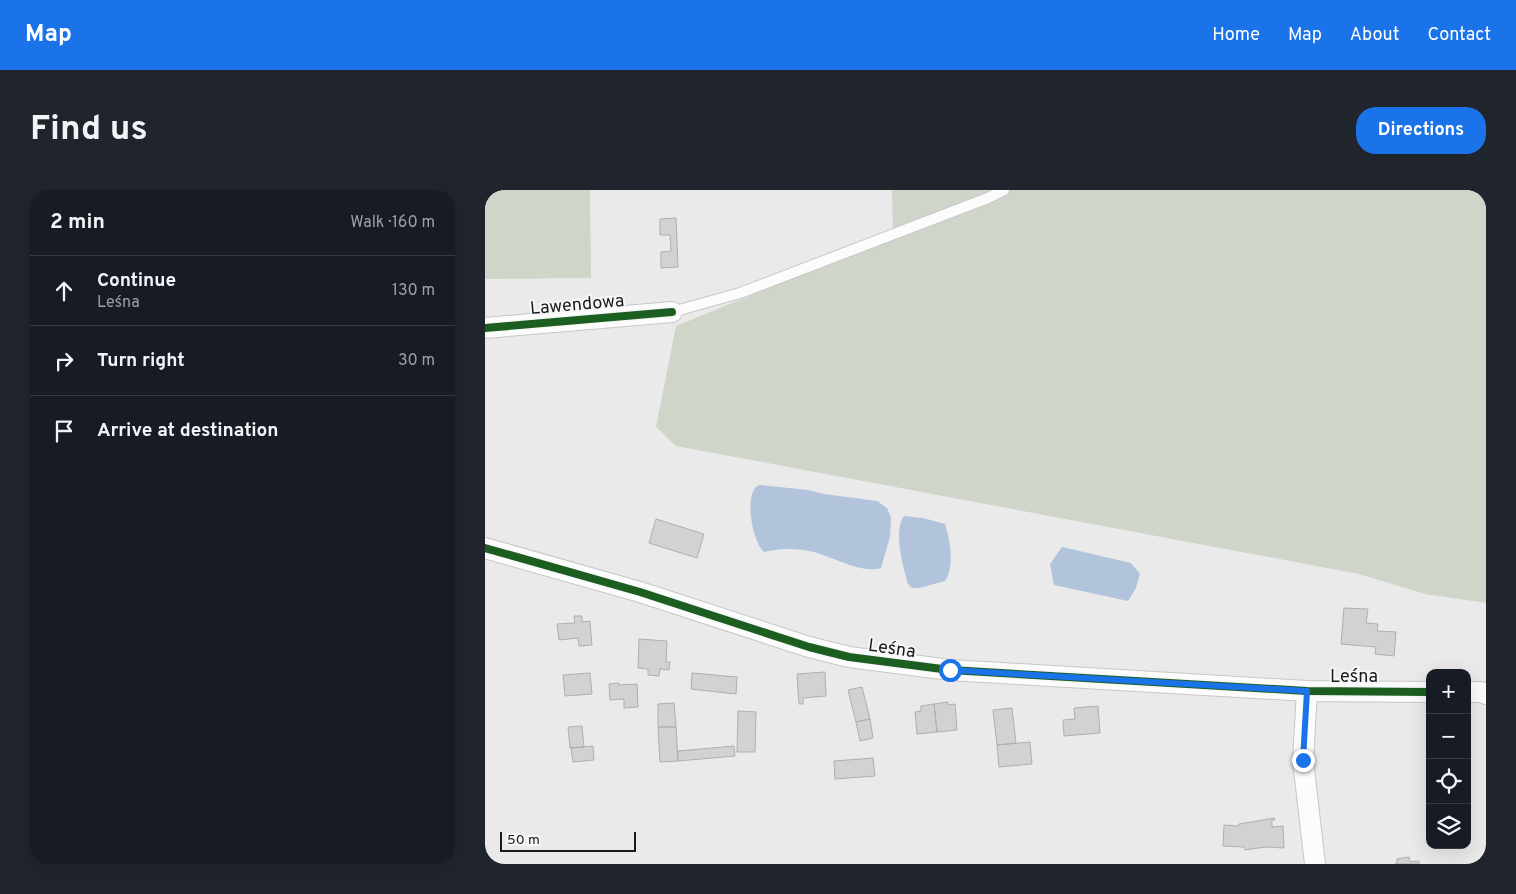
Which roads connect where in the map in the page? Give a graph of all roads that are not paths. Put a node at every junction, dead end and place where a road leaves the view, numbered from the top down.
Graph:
1 (1004, 190) edge
2 (672, 312) joint
3 (485, 328) edge
4 (485, 548) edge
5 (1307, 691) junction
6 (1426, 692) edge
7 (1471, 692) edge
8 (1486, 694) edge
9 (1315, 864) edge

1 - 2 lane, Lawendowa
2 - 3 street, Lawendowa
4 - 5 street, Leśna
5 - 6 street, Leśna
5 - 9 street
7 - 8 street

